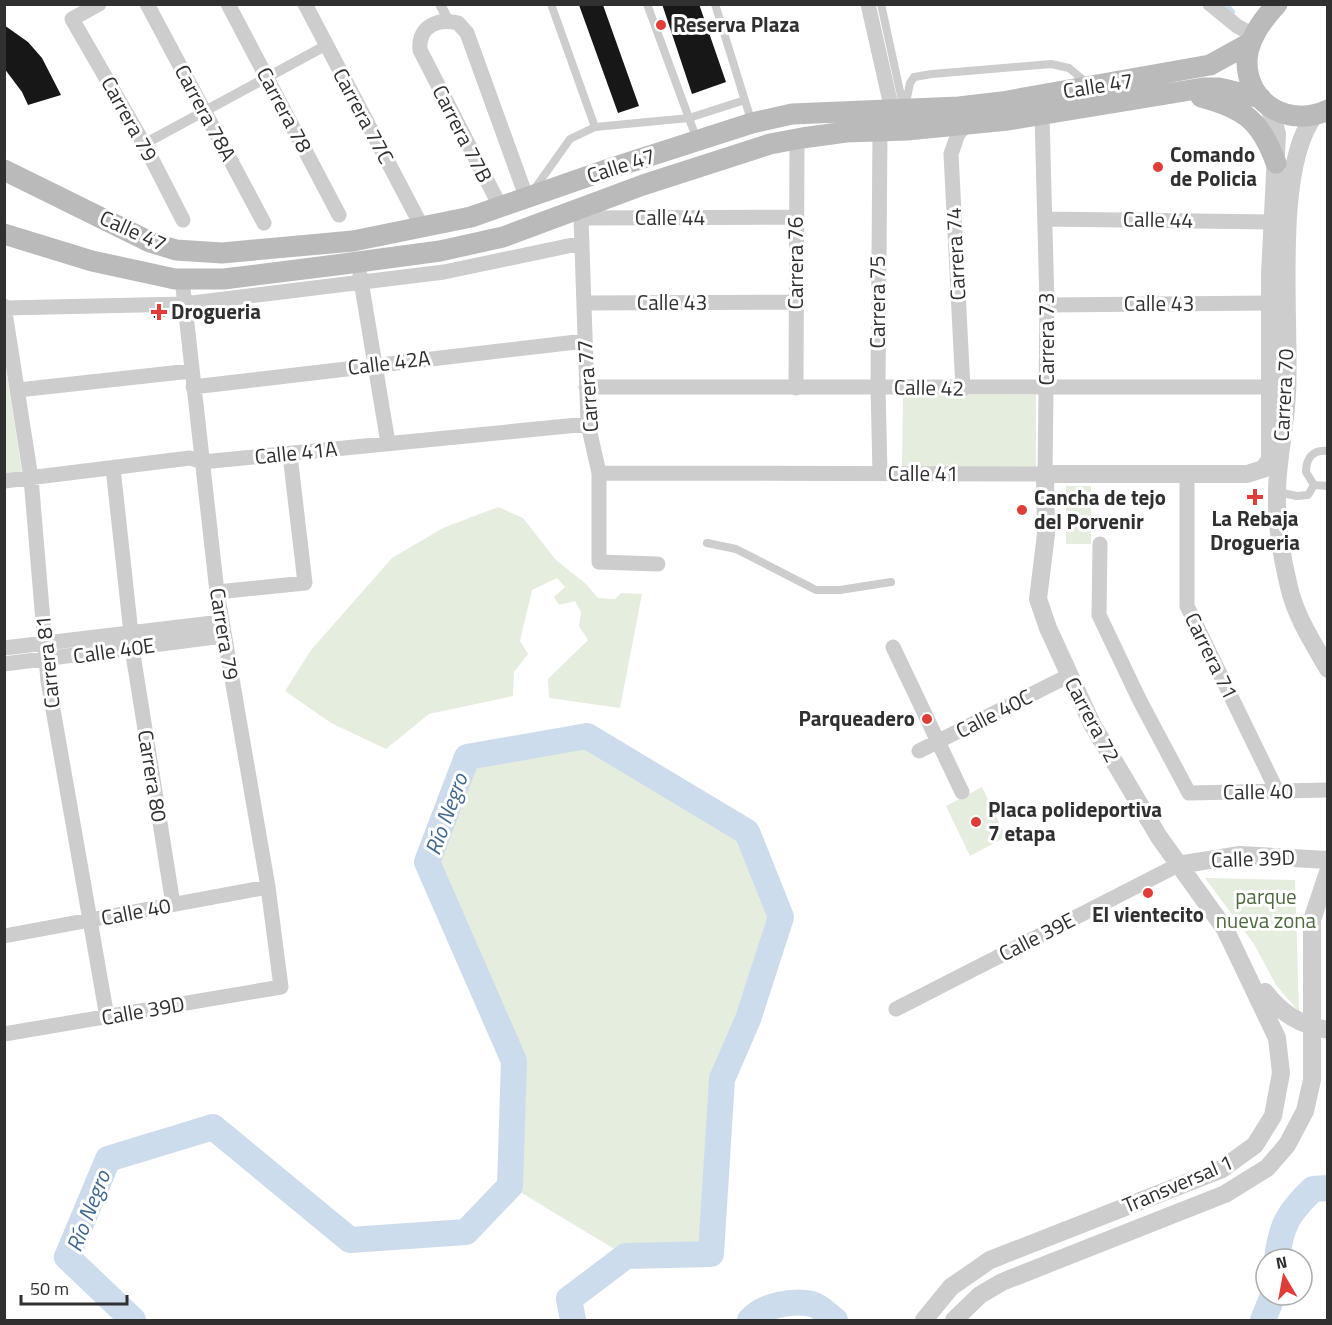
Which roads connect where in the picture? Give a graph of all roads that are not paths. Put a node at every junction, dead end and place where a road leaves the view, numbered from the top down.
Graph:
1 (99, 4) edge
2 (147, 4) edge
3 (228, 4) edge
4 (305, 4) edge
5 (440, 4) edge
6 (550, 4) edge
7 (647, 4) edge
8 (715, 4) edge
9 (868, 4) edge
10 (881, 4) edge
11 (1210, 4) edge
12 (1273, 6) edge
13 (448, 20) junction
14 (1252, 40) junction
15 (325, 46) junction
16 (268, 77) junction
17 (1092, 88) junction
18 (1184, 92) junction
19 (745, 100) junction
20 (1265, 102) junction
21 (898, 110) junction
22 (205, 111) junction
23 (1321, 113) edge
24 (1042, 115) junction
25 (689, 118) junction
26 (752, 123) junction
27 (967, 124) junction
28 (595, 127) junction
29 (880, 131) junction
30 (797, 139) junction
31 (698, 142) junction
32 (144, 144) junction
33 (1276, 163) junction
34 (4, 170) edge
35 (527, 199) junction
36 (501, 208) junction
37 (579, 214) junction
38 (339, 215) dead end
39 (796, 217) junction
40 (1045, 219) junction
41 (183, 220) dead end
42 (1272, 222) junction
43 (264, 223) dead end
44 (422, 227) junction
45 (4, 234) edge
46 (582, 243) junction
47 (359, 272) junction
48 (183, 279) junction
49 (796, 302) junction
50 (584, 303) junction
51 (1270, 303) junction
52 (184, 304) junction
53 (1047, 305) junction
54 (5, 307) edge
55 (585, 341) junction
56 (8, 345) edge
57 (375, 365) junction
58 (192, 379) junction
59 (878, 386) junction
60 (586, 387) junction
61 (1271, 387) junction
62 (796, 388) junction
63 (963, 388) junction
64 (1047, 389) junction
65 (18, 390) junction
66 (588, 424) junction
67 (388, 443) junction
68 (1328, 451) edge
69 (290, 454) junction
70 (202, 462) junction
71 (113, 468) junction
72 (599, 473) junction
73 (880, 474) junction
74 (1045, 474) junction
75 (1074, 474) junction
76 (1247, 474) junction
77 (1187, 475) junction
78 (31, 478) junction
79 (4, 481) edge
80 (1314, 484) junction
81 (1328, 486) edge
82 (1277, 492) junction
83 (1045, 503) junction
84 (707, 543) dead end
85 (1100, 544) dead end
86 (1042, 563) joint
87 (658, 564) dead end
88 (891, 582) dead end
89 (217, 592) junction
90 (222, 629) junction
91 (132, 641) junction
92 (45, 643) junction
93 (892, 647) dead end
94 (4, 648) edge
95 (47, 660) junction
96 (4, 664) edge
97 (1328, 669) edge
98 (1068, 676) junction
99 (938, 742) junction
100 (919, 751) dead end
101 (1328, 790) edge
102 (1277, 791) junction
103 (962, 792) dead end
104 (1328, 860) edge
105 (1178, 865) junction
106 (1328, 872) edge
107 (268, 887) junction
108 (173, 904) junction
109 (90, 921) junction
110 (4, 936) edge
111 (1240, 959) junction
112 (281, 987) joint
113 (896, 1009) dead end
114 (106, 1017) junction
115 (1319, 1029) edge
116 (4, 1034) edge
117 (924, 1320) edge
118 (954, 1320) edge

1 - 32 street, Carrera 79
2 - 22 street, Carrera 78A
3 - 16 street, Carrera 78
4 - 15 street, Carrera 77C
5 - 13 street
6 - 28 lane
7 - 25 lane
8 - 19 lane
9 - 21 street
10 - 21 lane
11 - 14 street
12 - 14 main road
13 - 35 street
13 - 36 street, Carrera 77B
14 - 17 main road, Calle 47
14 - 20 main road
15 - 16 street
15 - 44 street, Carrera 77C
16 - 22 street
16 - 38 street, Carrera 78
17 - 21 main road, Calle 47
17 - 21 lane
18 - 20 main road, Calle 47
18 - 24 main road, Calle 47
18 - 33 main road
19 - 25 lane
19 - 26 lane
20 - 23 main road, Calle 47
20 - 33 street, Carrera 70
21 - 26 main road, Calle 47
22 - 32 street
22 - 43 street, Carrera 78A
23 - 82 street, Carrera 70
24 - 27 main road, Calle 47
24 - 40 street, Carrera 73
25 - 28 lane
25 - 31 lane
26 - 31 main road, Calle 47
27 - 29 main road, Calle 47
27 - 63 street, Carrera 74
28 - 35 lane
29 - 30 main road, Calle 47
29 - 59 street, Carrera 75
30 - 37 main road, Calle 47
30 - 39 street, Carrera 76
31 - 35 main road, Calle 47
32 - 41 street, Carrera 79
33 - 42 street, Carrera 70
34 - 44 main road, Calle 47
35 - 36 main road, Calle 47
36 - 44 main road, Calle 47
37 - 39 street, Calle 44
37 - 46 street, Carrera 77
37 - 47 main road, Calle 47
39 - 49 street, Carrera 76
40 - 42 street, Calle 44
40 - 53 street, Carrera 73
42 - 51 street, Carrera 70
45 - 48 main road, Calle 47
46 - 47 street, Calle 47
46 - 50 street, Carrera 77
47 - 48 main road, Calle 47
47 - 52 street, Calle 47
47 - 57 street
48 - 52 street, Carrera 79
49 - 50 street, Calle 43
49 - 62 street, Carrera 76
50 - 55 street, Carrera 77
51 - 53 street, Calle 43
51 - 61 street, Carrera 70
52 - 54 street, Calle 47
52 - 58 street, Carrera 79
53 - 64 street, Carrera 73
54 - 56 street, Carrera 81
55 - 57 street, Calle 42A
55 - 60 street, Carrera 77
56 - 65 street, Carrera 81
57 - 58 street, Calle 42A
57 - 67 street
58 - 65 street, Calle 42A
58 - 70 street, Carrera 79
59 - 62 street, Calle 42
59 - 63 street, Calle 42
59 - 73 street, Carrera 75
60 - 62 street, Calle 42
60 - 66 street, Carrera 77
61 - 64 street, Calle 42
61 - 76 street, Carrera 70
63 - 64 street, Calle 42
64 - 74 street, Carrera 73
65 - 78 street, Carrera 81
66 - 67 street, Calle 41A
66 - 72 street, Carrera 77
67 - 69 street, Calle 41A
68 - 80 lane
69 - 70 street, Calle 41A
69 - 89 street
70 - 71 street, Calle 41A
70 - 89 street, Carrera 79
71 - 78 street, Calle 41A
71 - 91 street, Carrera 80
72 - 73 street, Calle 41
72 - 87 street, Carrera 77
73 - 74 street, Calle 41
74 - 75 street, Calle 41
74 - 83 street, Carrera 73
75 - 77 street, Calle 41
75 - 83 street
76 - 77 street, Calle 41
76 - 82 street
77 - 102 street, Carrera 71
78 - 79 street, Calle 41A
78 - 92 street, Carrera 81
80 - 81 lane
80 - 82 lane
82 - 97 street, Carrera 70
83 - 86 street, Carrera 73
84 - 88 lane
85 - 102 street, Calle 40
86 - 98 street, Carrera 72
89 - 90 street, Carrera 79
90 - 91 street, Calle 40E
90 - 107 street, Carrera 79
91 - 92 street, Calle 40E
91 - 95 street, Calle 40E
91 - 108 street, Carrera 80
92 - 94 street, Calle 40E
92 - 95 street, Carrera 81
93 - 99 street
95 - 96 street, Calle 40E
95 - 109 street, Carrera 81
98 - 99 street, Calle 40C
98 - 105 street, Carrera 72
99 - 100 street, Calle 40C
99 - 103 street
101 - 102 street, Calle 40
104 - 105 street, Calle 39D
105 - 111 street, Transversal 1
105 - 113 street, Calle 39E
106 - 115 street, Transversal 1
107 - 108 street, Calle 40
107 - 112 street, Carrera 79
108 - 109 street, Calle 40
109 - 110 street, Calle 40
109 - 114 street, Carrera 81
111 - 115 street
111 - 117 street, Transversal 1
112 - 114 street, Calle 39D
114 - 116 street, Calle 39D
115 - 118 street, Transversal 1

